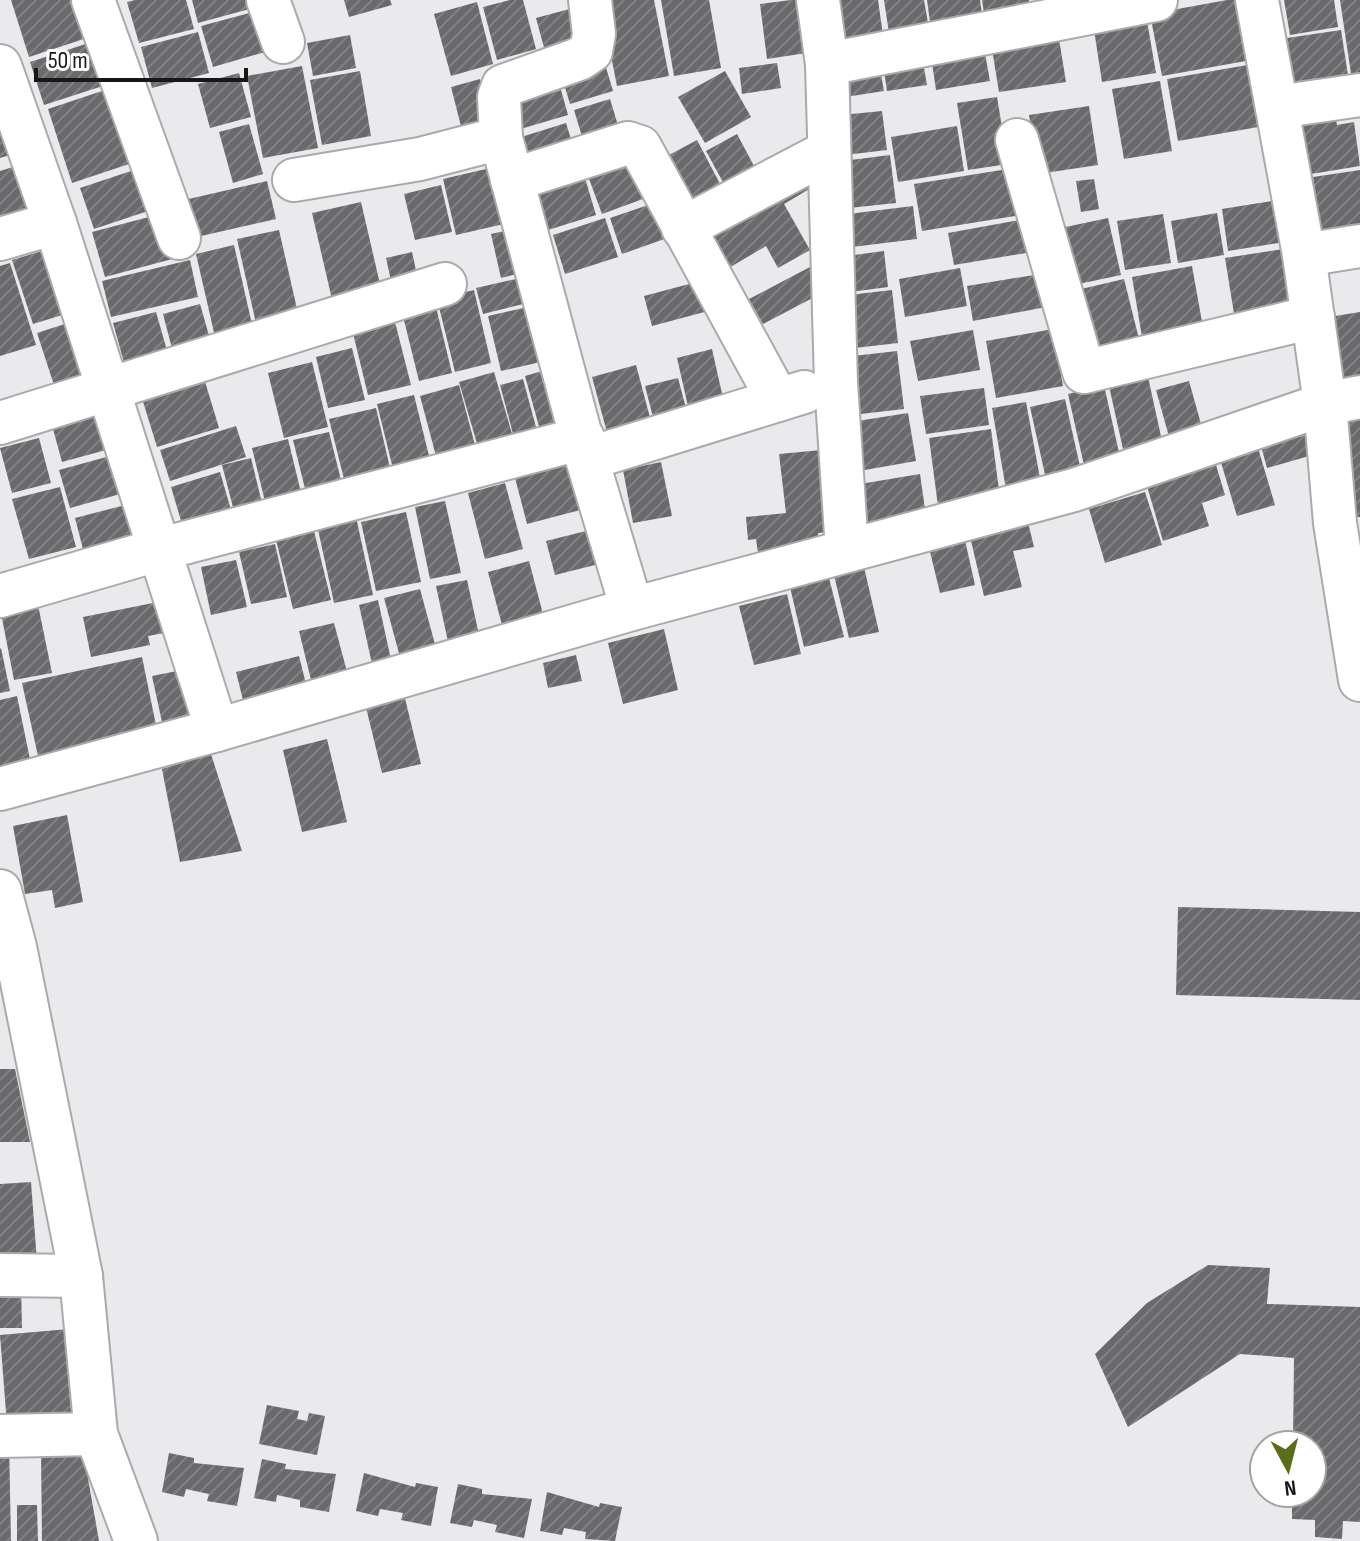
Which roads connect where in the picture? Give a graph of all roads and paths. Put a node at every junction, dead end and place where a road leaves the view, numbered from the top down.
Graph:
1 (93, 0) edge
2 (268, 0) edge
3 (590, 0) edge
4 (818, 0) edge
5 (1156, 0) edge
6 (1257, 0) edge
7 (283, 42) dead end
8 (827, 64) junction
9 (0, 66) edge
10 (1360, 95) edge
11 (1277, 107) junction
12 (501, 138) junction
13 (1017, 140) dead end
14 (829, 151) junction
15 (294, 180) dead end
16 (512, 180) junction
17 (55, 223) junction
18 (683, 228) junction
19 (179, 238) dead end
20 (0, 239) edge
21 (1360, 246) edge
22 (1304, 255) junction
23 (445, 284) dead end
24 (1313, 317) junction
25 (836, 383) junction
26 (107, 391) junction
27 (778, 400) junction
28 (1343, 400) edge
29 (0, 423) edge
30 (585, 448) junction
31 (1347, 522) edge
32 (161, 549) junction
33 (847, 550) junction
34 (0, 596) edge
35 (632, 609) junction
36 (1360, 680) edge
37 (217, 730) junction
38 (0, 789) edge
39 (0, 891) edge
40 (7, 948) edge
41 (0, 1275) edge
42 (81, 1276) junction
43 (96, 1434) junction
44 (0, 1436) edge
45 (136, 1541) edge

1 - 19 street
2 - 7 street
3 - 12 street
4 - 8 street
5 - 8 street
6 - 11 street
8 - 14 street
9 - 17 street
10 - 11 street
11 - 22 street
12 - 15 street
12 - 16 street
13 - 24 street
14 - 18 street
14 - 25 street
16 - 18 street
16 - 30 street
17 - 20 street
17 - 26 street
18 - 27 street
21 - 22 street
22 - 24 street
23 - 26 street
24 - 28 street
25 - 27 street
25 - 33 street
26 - 29 street
26 - 32 street
27 - 30 street
28 - 31 street
28 - 33 street
30 - 32 street
30 - 35 street
31 - 36 street
32 - 34 street
32 - 37 street
33 - 35 street
35 - 37 street
37 - 38 street
39 - 40 street
40 - 42 street
41 - 42 street
42 - 43 street
43 - 44 street
43 - 45 street

